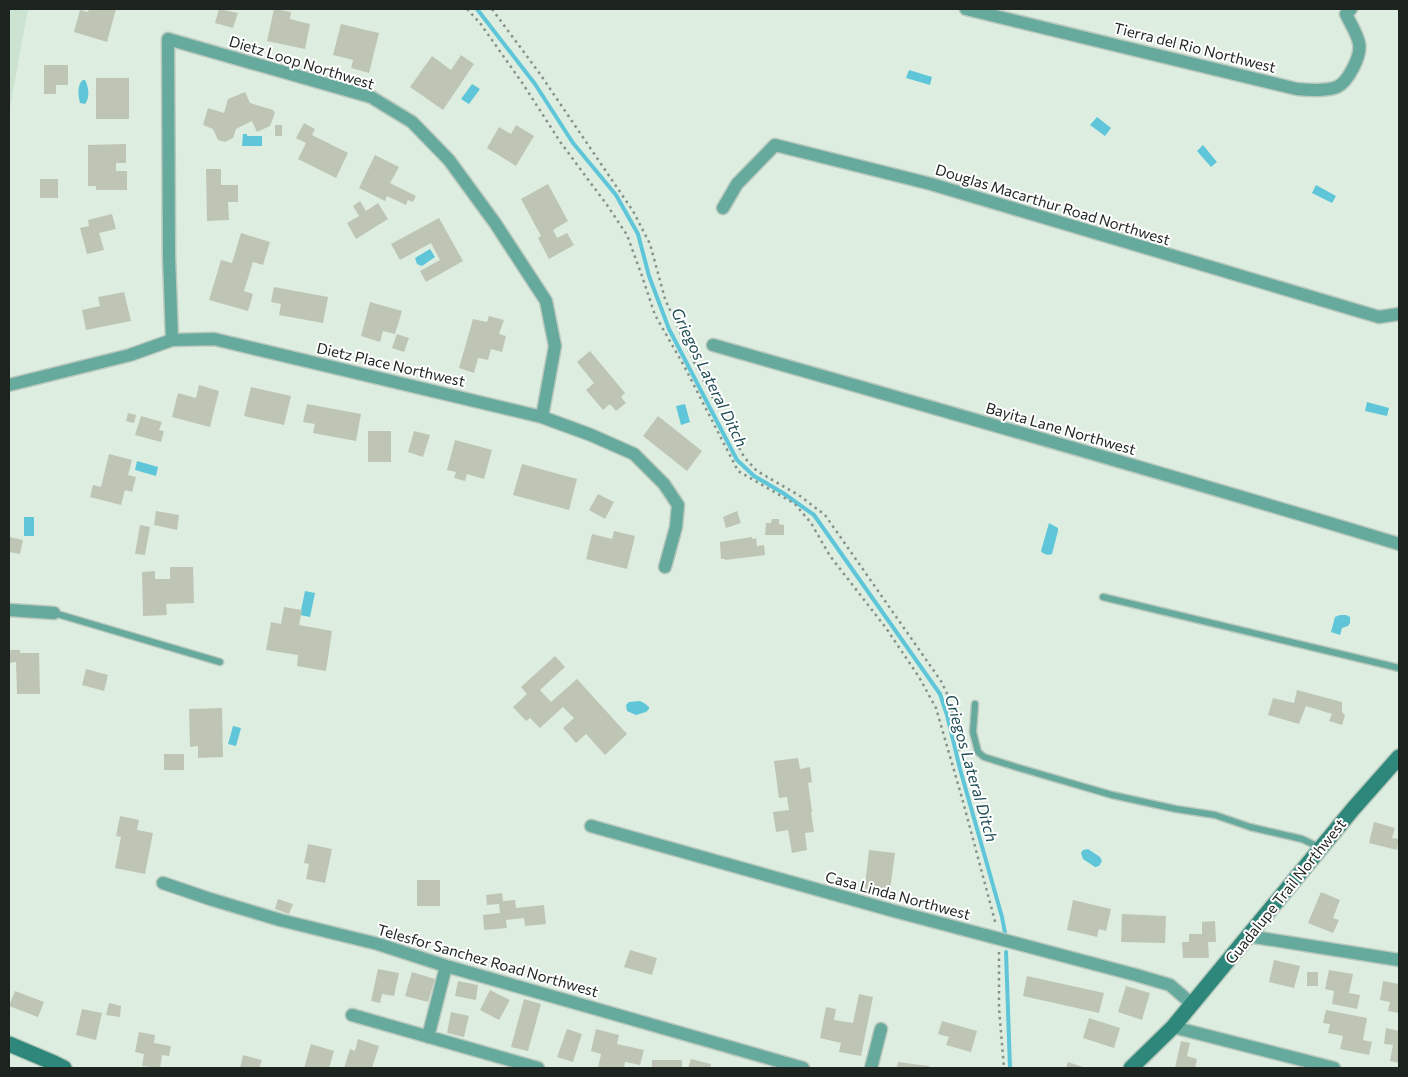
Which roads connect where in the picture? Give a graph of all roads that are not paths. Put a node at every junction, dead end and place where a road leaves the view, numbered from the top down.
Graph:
1 (966, 9) edge
2 (1349, 11) edge
3 (723, 208) dead end
4 (1399, 314) edge
5 (172, 340) junction
6 (713, 345) dead end
7 (9, 385) edge
8 (542, 417) junction
9 (1399, 544) edge
10 (665, 567) dead end
11 (1103, 597) dead end
12 (9, 610) edge
13 (54, 613) joint
14 (220, 662) dead end
15 (1399, 668) edge
16 (975, 704) dead end
17 (1399, 757) edge
18 (591, 826) dead end
19 (1321, 848) junction
20 (163, 884) dead end
21 (1248, 936) junction
22 (1399, 960) edge
23 (446, 966) junction
24 (1192, 1004) junction
25 (352, 1015) dead end
26 (1173, 1027) junction
27 (881, 1029) dead end
28 (428, 1037) junction
29 (9, 1044) edge
30 (64, 1068) edge
31 (538, 1068) edge
32 (803, 1068) edge
33 (872, 1068) edge
34 (1131, 1068) edge
35 (1334, 1068) edge

1 - 2 street, Tierra del Rio Northwest
3 - 4 street, Douglas Macarthur Road Northwest
5 - 7 street, Dietz Place Northwest
5 - 8 street, Dietz Place Northwest
5 - 8 street, Dietz Loop Northwest
6 - 9 street, Bayita Lane Northwest
8 - 10 street, Dietz Place Northwest
11 - 15 lane
12 - 13 street
13 - 14 lane
16 - 19 lane
17 - 19 street, Guadalupe Trail Northwest
18 - 24 street, Casa Linda Northwest
19 - 21 street, Guadalupe Trail Northwest
20 - 23 street, Telesfor Sanchez Road Northwest
21 - 22 street
21 - 24 street, Guadalupe Trail Northwest
23 - 28 street
23 - 32 street, Telesfor Sanchez Road Northwest
24 - 26 street, Guadalupe Trail Northwest
25 - 28 street
26 - 34 street, Guadalupe Trail Northwest
26 - 35 street
27 - 33 street
28 - 31 street
29 - 30 street

